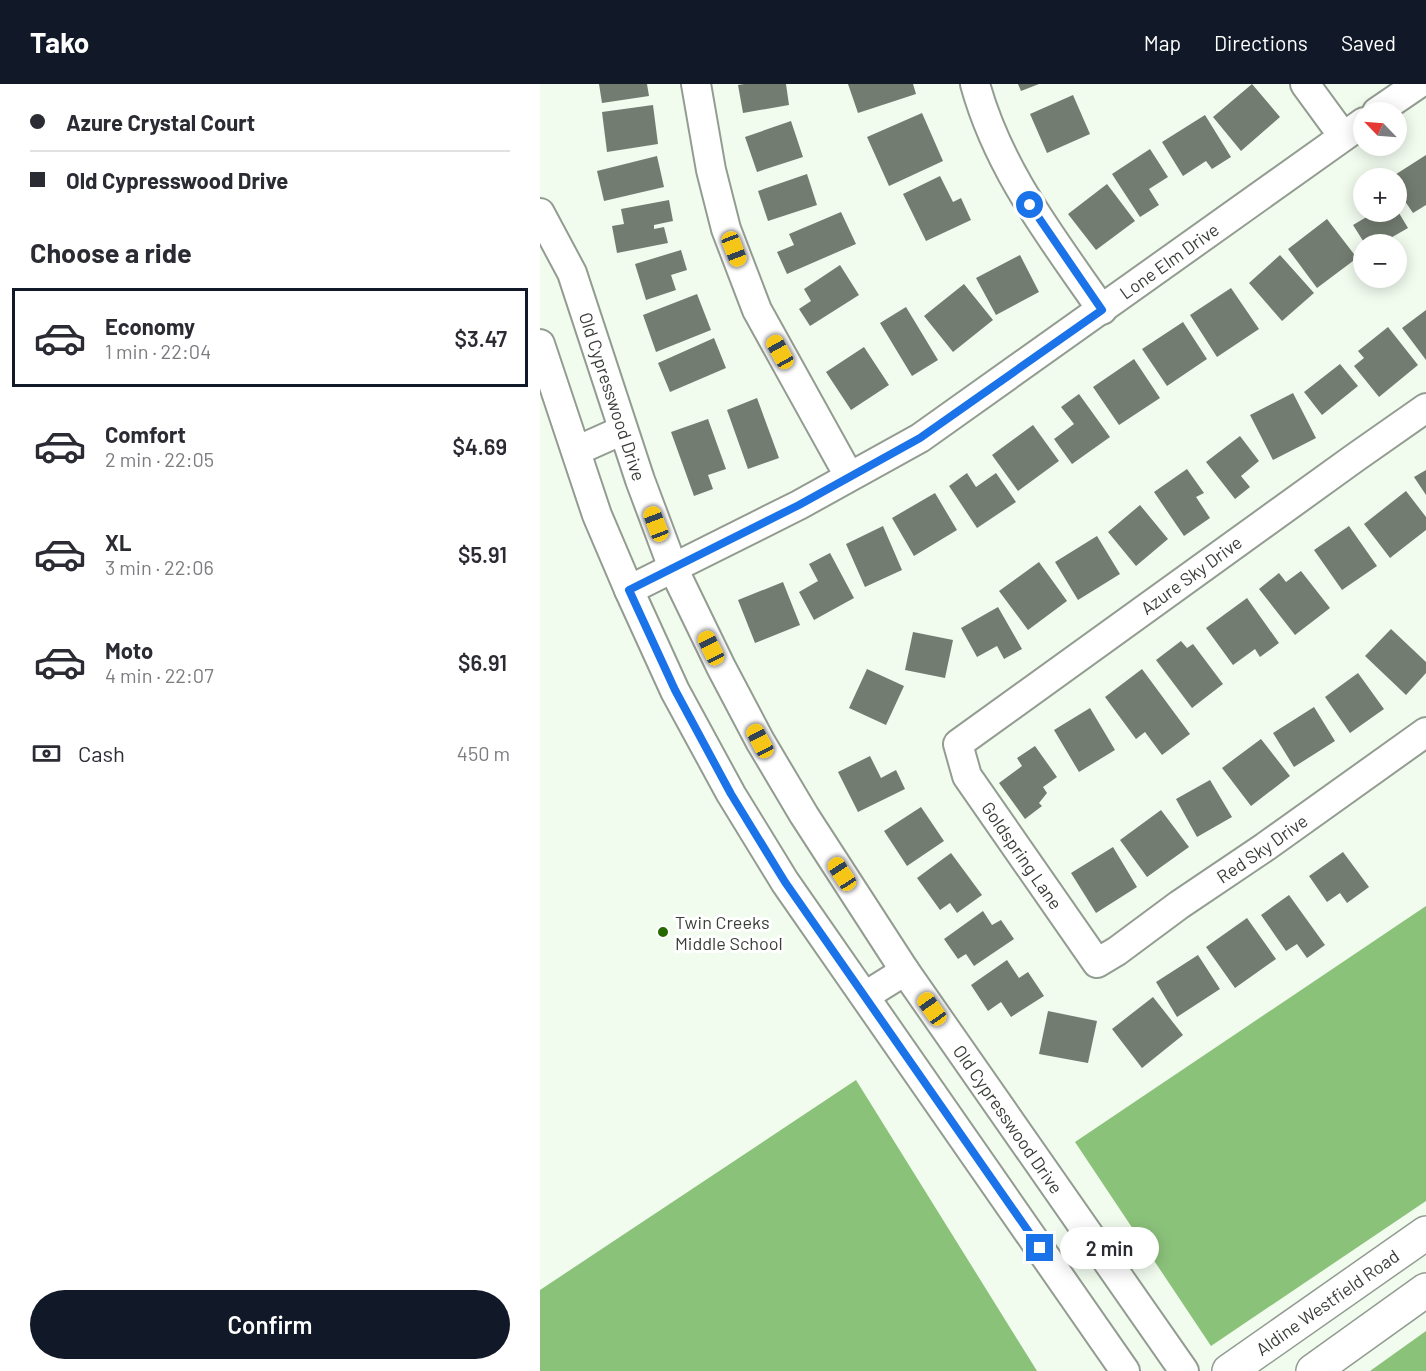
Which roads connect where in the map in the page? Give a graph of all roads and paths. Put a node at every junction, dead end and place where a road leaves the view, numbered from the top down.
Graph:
1 (696, 84) edge
2 (975, 84) edge
3 (1305, 84) edge
4 (1418, 84) edge
5 (1392, 102) edge
6 (1353, 129) edge
7 (540, 213) edge
8 (1102, 310) junction
9 (540, 344) edge
10 (1426, 408) edge
11 (623, 430) junction
12 (576, 451) junction
13 (849, 476) junction
14 (673, 568) junction
15 (629, 590) junction
16 (1426, 732) edge
17 (958, 744) joint
18 (1096, 963) joint
19 (905, 971) junction
20 (865, 996) junction
21 (1426, 1233) edge
22 (1426, 1290) edge
23 (1125, 1371) edge
24 (1184, 1371) edge
25 (1229, 1371) edge
26 (1313, 1371) edge

1 - 13 street
2 - 8 street
3 - 6 street
4 - 5 street
6 - 8 street, Lone Elm Drive
7 - 11 street, Old Cypresswood Drive
8 - 13 street, Lone Elm Drive
9 - 12 street
10 - 17 street, Azure Sky Drive
11 - 12 street
11 - 14 street, Old Cypresswood Drive
12 - 15 street
13 - 14 street, Lone Elm Drive
14 - 15 street, Lone Elm Drive
14 - 19 street, Old Cypresswood Drive
15 - 20 street
16 - 18 street, Red Sky Drive
17 - 18 street, Goldspring Lane
19 - 20 street
19 - 24 street, Old Cypresswood Drive
20 - 23 street
21 - 25 main road, Aldine Westfield Road
22 - 26 main road

